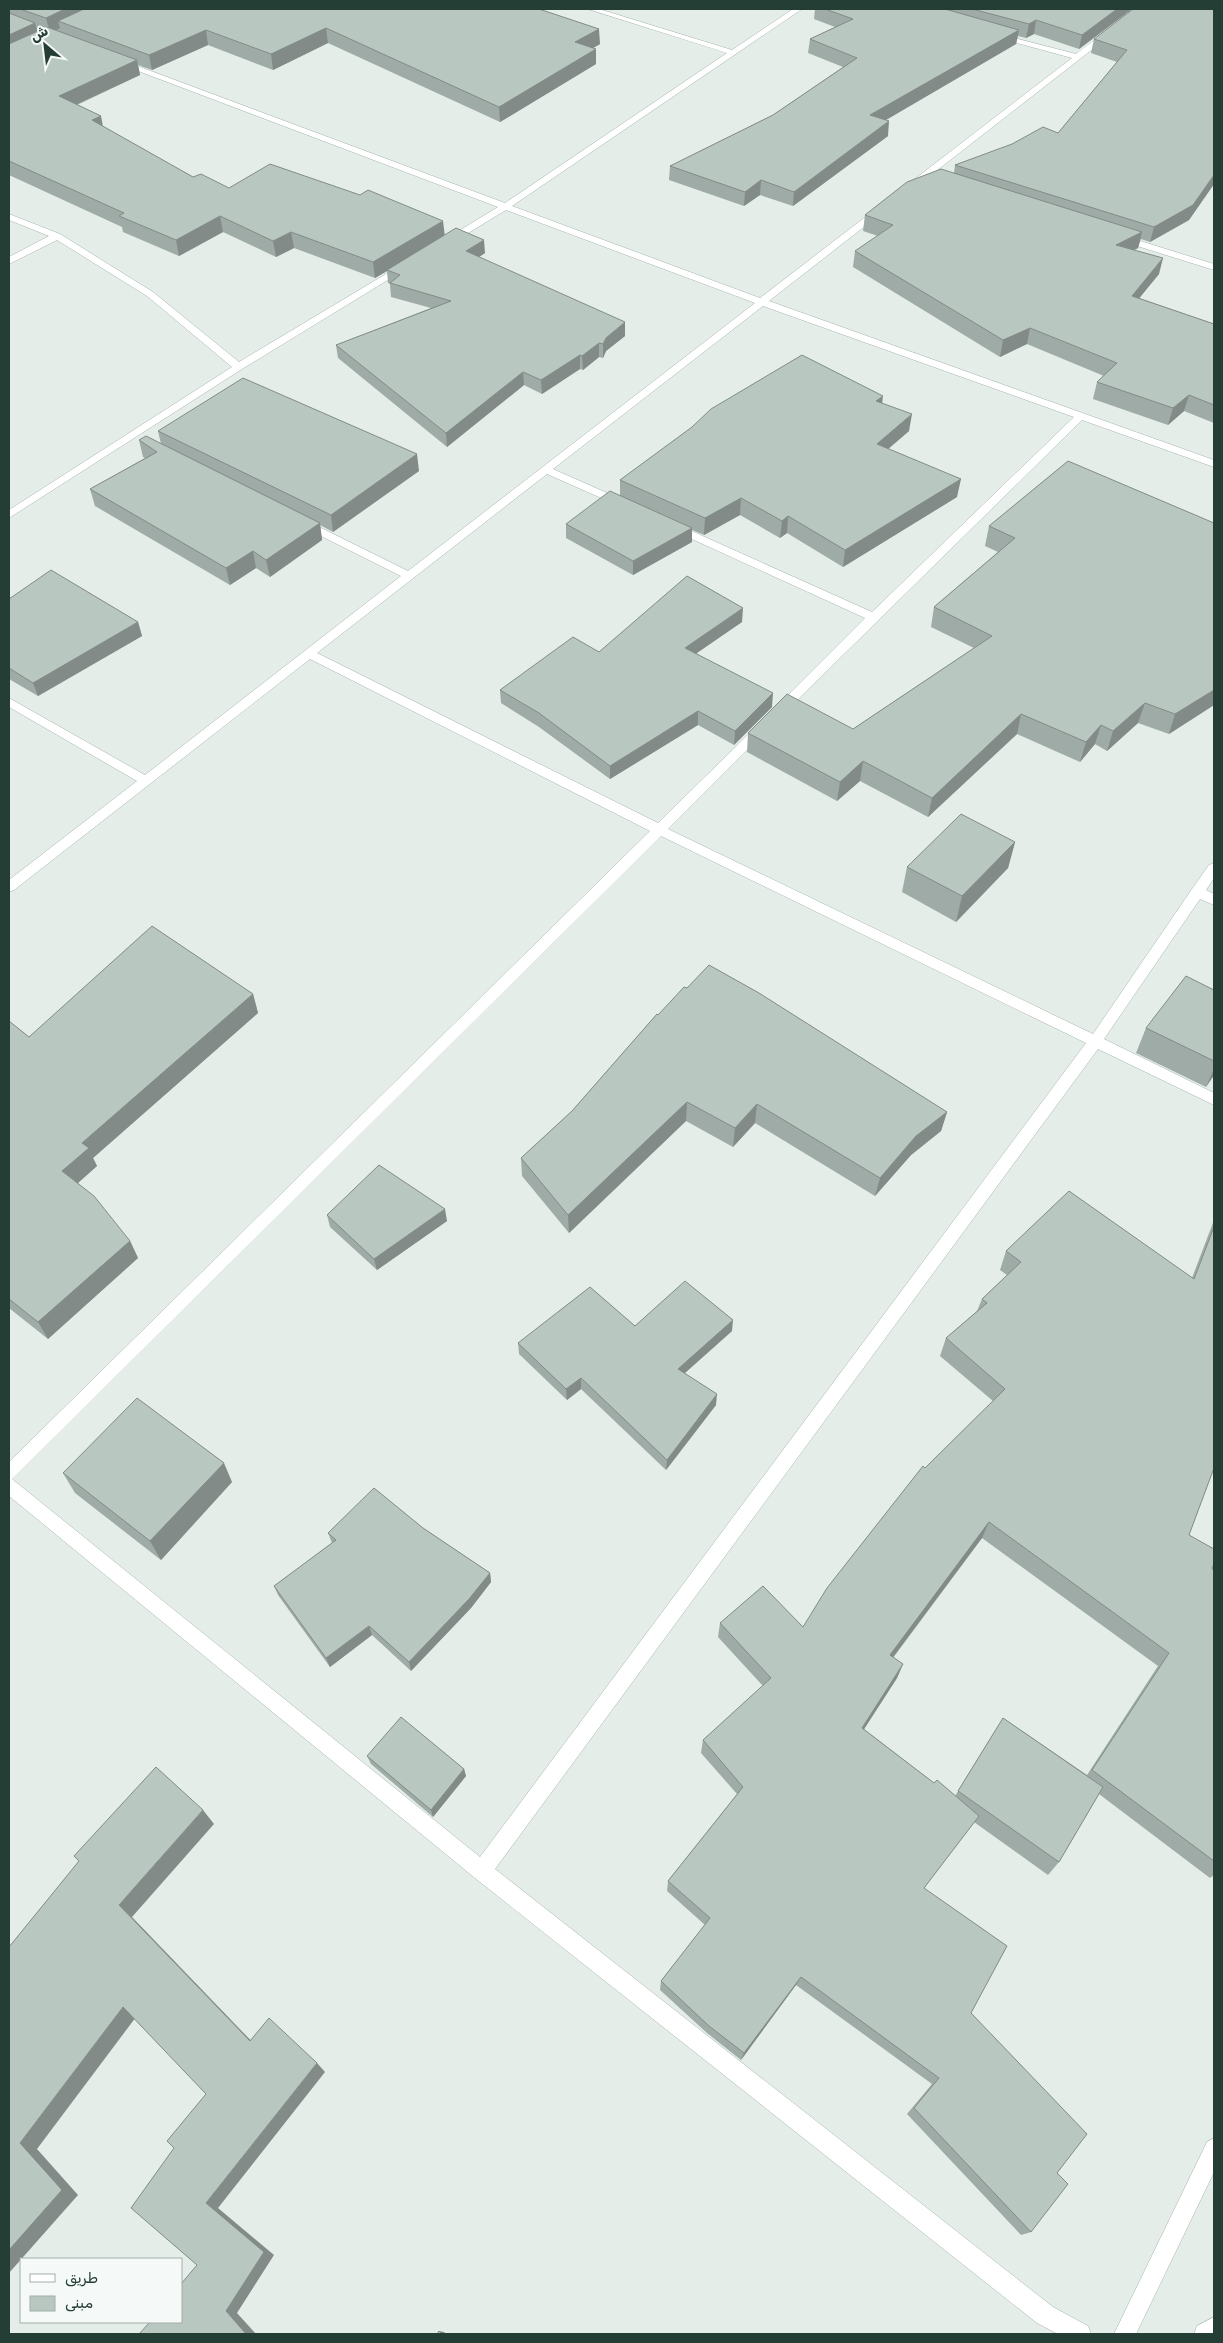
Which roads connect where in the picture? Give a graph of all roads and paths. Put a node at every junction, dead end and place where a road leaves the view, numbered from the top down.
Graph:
1 (592, 9) edge
2 (798, 9) edge
3 (1140, 9) edge
4 (991, 33) edge
5 (732, 52) junction
6 (1077, 57) junction
7 (116, 61) edge
8 (901, 194) edge
9 (506, 206) junction
10 (886, 206) edge
11 (9, 217) edge
12 (1111, 235) edge
13 (57, 236) junction
14 (439, 246) edge
15 (9, 261) edge
16 (414, 261) edge
17 (1214, 267) edge
18 (762, 302) junction
19 (238, 367) junction
20 (1082, 415) junction
21 (1214, 464) edge
22 (546, 470) junction
23 (628, 506) edge
24 (9, 515) edge
25 (295, 520) edge
26 (664, 523) edge
27 (409, 576) junction
28 (873, 617) junction
29 (309, 654) junction
30 (9, 702) edge
31 (146, 781) junction
32 (660, 830) junction
33 (1214, 868) edge
34 (9, 887) edge
35 (1197, 892) junction
36 (1214, 900) edge
37 (1095, 1042) junction
38 (1214, 1099) edge
39 (9, 1473) edge
40 (9, 1486) edge
41 (482, 1871) junction
42 (1214, 2149) edge
43 (1214, 2328) edge
44 (1080, 2334) edge
45 (1125, 2334) edge
46 (1204, 2334) edge

1 - 5 street
2 - 5 street
3 - 6 street
4 - 6 street
5 - 9 street
6 - 8 street
7 - 9 street
9 - 14 street
9 - 18 street
10 - 18 street
11 - 13 street
12 - 17 street
13 - 15 street
13 - 19 street
16 - 19 street
18 - 20 street
18 - 22 street
19 - 24 street
20 - 21 street
20 - 28 street
22 - 23 street
22 - 27 street
25 - 27 street
26 - 28 street
27 - 29 street
28 - 32 street
29 - 31 street
29 - 32 street
30 - 31 street
31 - 34 street
32 - 37 street
32 - 39 street
33 - 35 street
35 - 36 street
35 - 37 street
37 - 38 street
37 - 41 street
40 - 41 street
41 - 44 street
42 - 45 street
43 - 46 street

